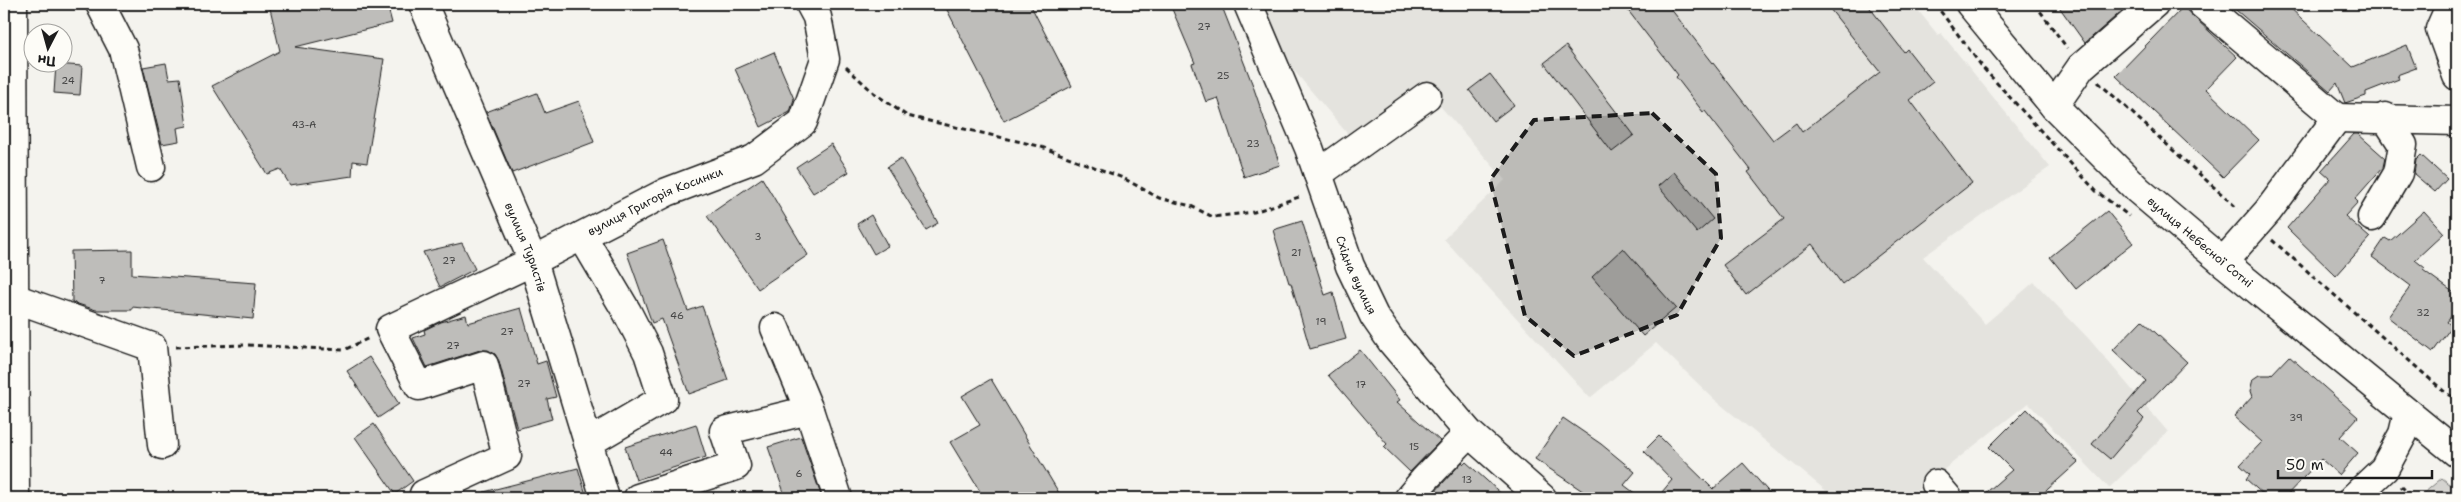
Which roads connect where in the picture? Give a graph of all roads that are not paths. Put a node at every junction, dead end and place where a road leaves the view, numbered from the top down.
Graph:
1 (13, 4) edge
2 (100, 4) edge
3 (423, 4) edge
4 (810, 4) edge
5 (1248, 4) edge
6 (1970, 4) edge
7 (2154, 4) edge
8 (2202, 4) edge
9 (2451, 4) edge
10 (2457, 76) edge
11 (1428, 96) dead end
12 (2054, 106) junction
13 (2385, 117) junction
14 (2337, 118) junction
15 (2457, 121) edge
16 (150, 168) dead end
17 (1321, 181) junction
18 (2372, 217) dead end
19 (582, 236) junction
20 (532, 261) junction
21 (2222, 262) junction
22 (14, 298) junction
23 (776, 328) dead end
24 (808, 410) junction
25 (2408, 413) junction
26 (2457, 431) edge
27 (1469, 433) junction
28 (588, 443) junction
29 (162, 445) dead end
30 (2457, 453) edge
31 (15, 498) edge
32 (425, 498) edge
33 (605, 498) edge
34 (638, 498) edge
35 (838, 498) edge
36 (1409, 498) edge
37 (1542, 498) edge
38 (2353, 498) edge

1 - 22 street
2 - 16 street
3 - 20 street, вулиця Туристів
4 - 19 street, вулиця Григорія Косинки
5 - 17 street, Східна вулиця
6 - 12 street, вулиця Небесної Сотні
7 - 12 street
8 - 14 street
9 - 10 street
11 - 17 street
12 - 21 street, вулиця Небесної Сотні
13 - 14 street
13 - 15 street
13 - 18 street
14 - 21 street
17 - 27 street, Східна вулиця
19 - 20 street, вулиця Григорія Косинки
19 - 28 street
20 - 28 street, вулиця Туристів
20 - 32 street, вулиця Григорія Косинки
21 - 25 street, вулиця Небесної Сотні
22 - 29 street
22 - 31 street
23 - 24 street
24 - 34 street
24 - 35 street
25 - 26 street
25 - 30 street, вулиця Небесної Сотні
25 - 38 street
27 - 36 street
27 - 37 street, Східна вулиця
28 - 33 street, вулиця Туристів

